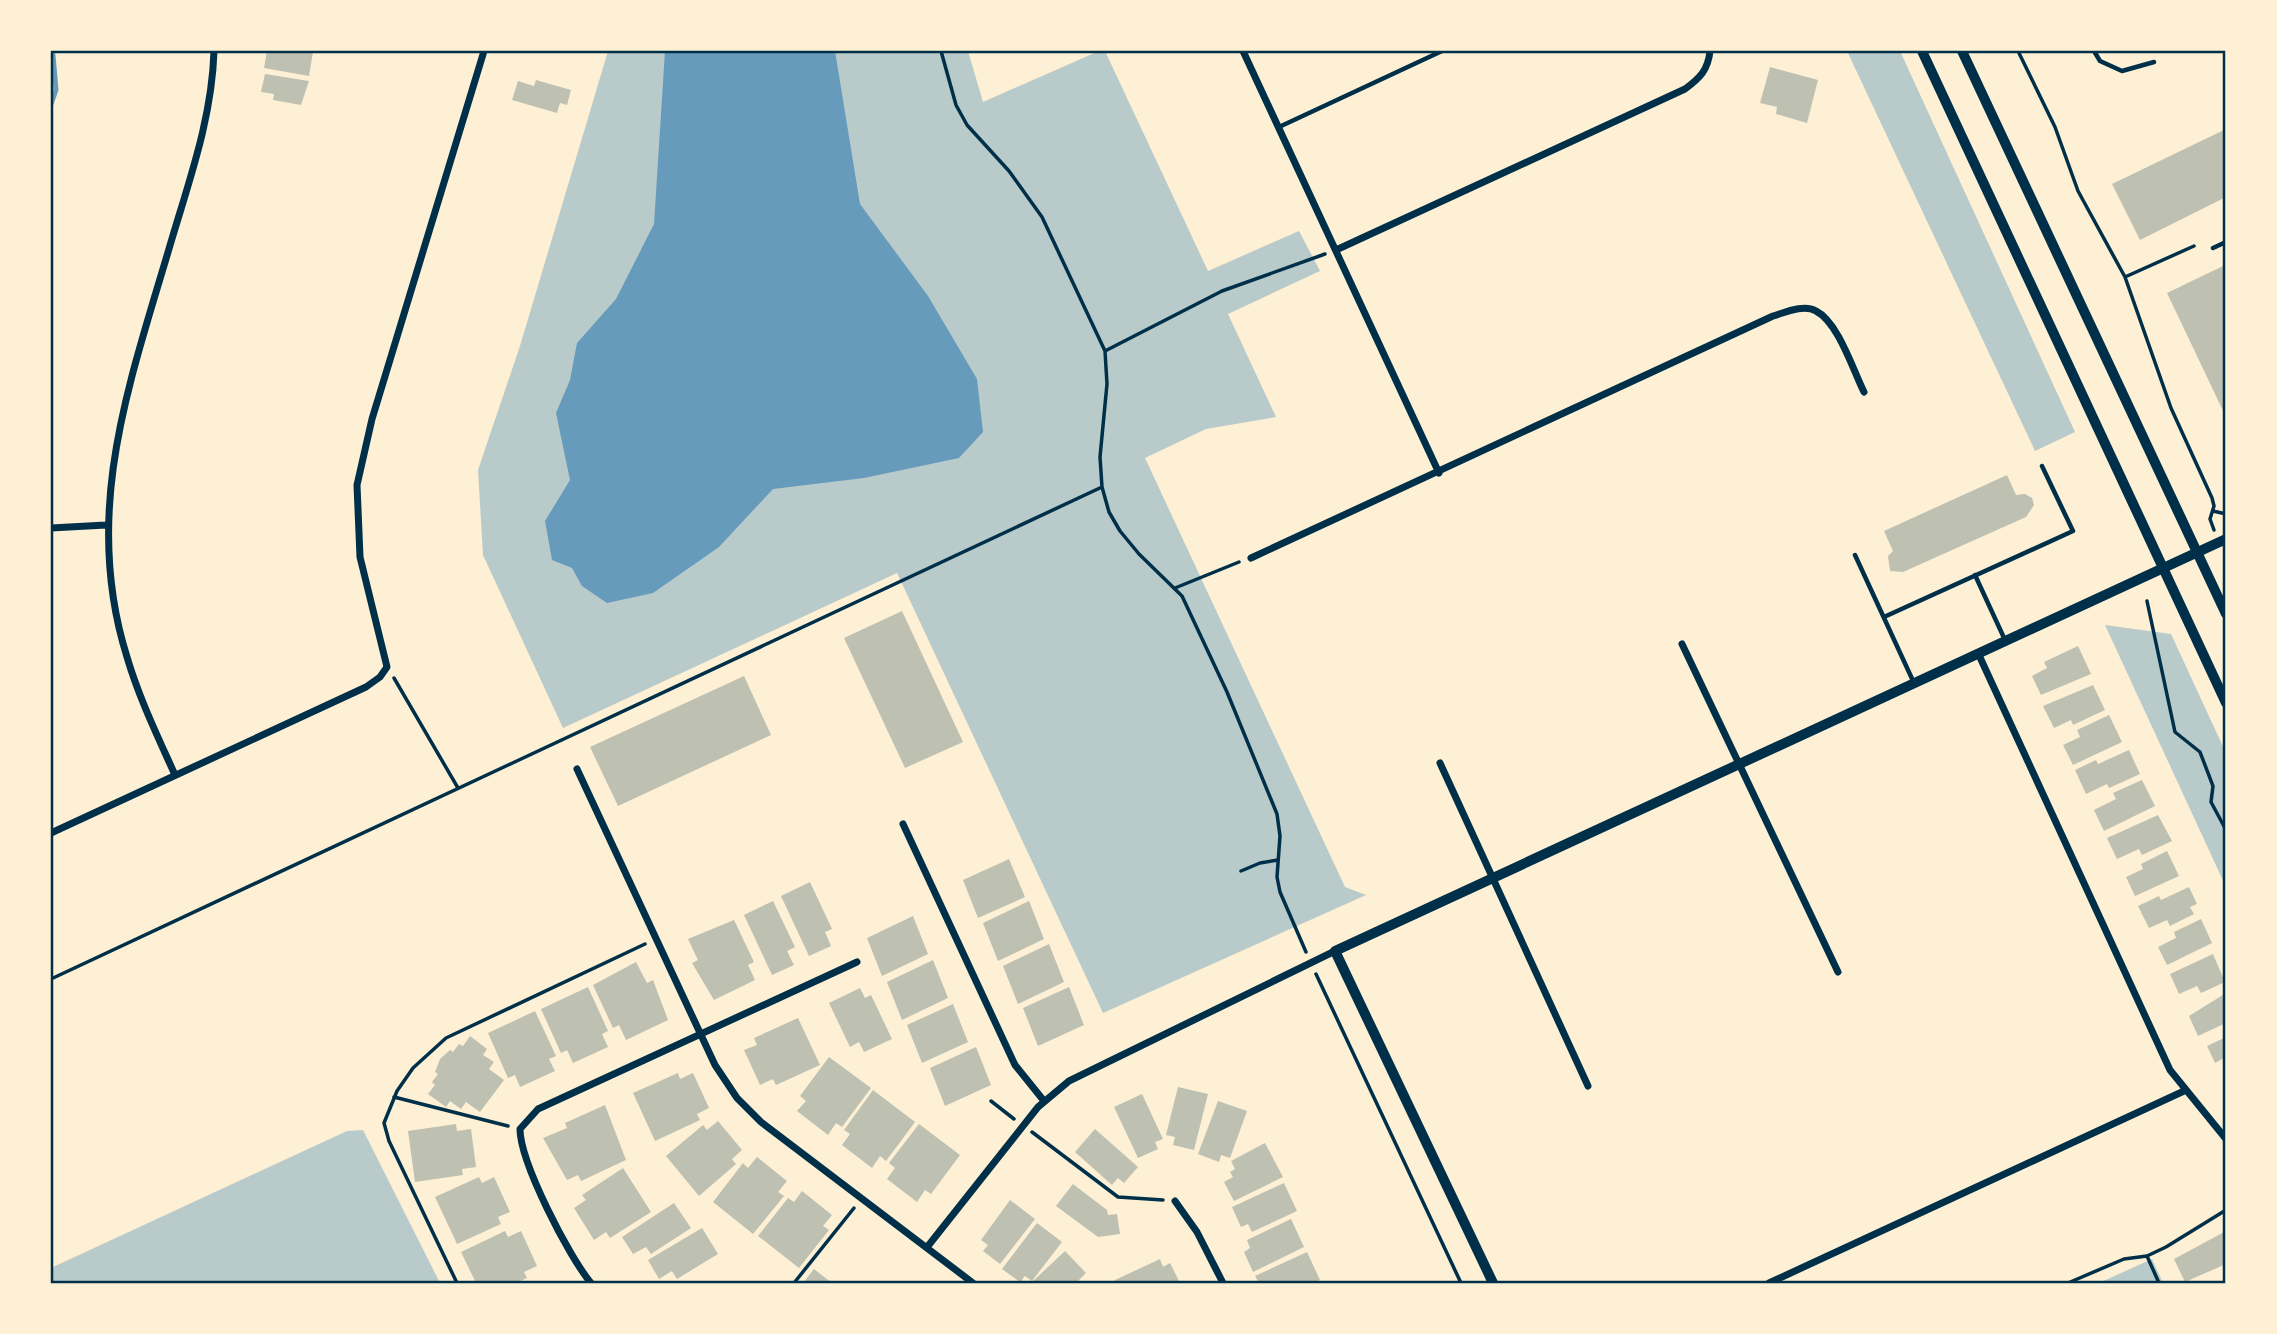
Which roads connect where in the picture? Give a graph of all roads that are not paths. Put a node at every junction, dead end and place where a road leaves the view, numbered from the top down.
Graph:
1 (214, 51) edge
2 (484, 51) edge
3 (1243, 51) edge
4 (1442, 51) edge
5 (1710, 51) edge
6 (1922, 51) edge
7 (1962, 51) edge
8 (2094, 51) edge
9 (2154, 62) dead end
10 (1279, 127) junction
11 (2226, 242) edge
12 (2213, 248) dead end
13 (1336, 250) junction
14 (1864, 392) dead end
15 (2042, 466) dead end
16 (1440, 473) junction
17 (106, 526) junction
18 (51, 528) edge
19 (2226, 539) edge
20 (2197, 551) junction
21 (1855, 555) dead end
22 (1251, 558) road end
23 (2163, 567) junction
24 (1975, 575) junction
25 (2226, 614) edge
26 (1884, 617) junction
27 (2006, 641) junction
28 (1682, 644) dead end
29 (1978, 653) junction
30 (1914, 683) junction
31 (2226, 703) edge
32 (1440, 763) dead end
33 (1739, 763) junction
34 (577, 769) dead end
35 (176, 775) junction
36 (903, 824) dead end
37 (51, 833) edge
38 (1493, 878) junction
39 (1335, 951) junction
40 (857, 962) dead end
41 (1838, 972) dead end
42 (700, 1035) junction
43 (1588, 1086) dead end
44 (2184, 1091) junction
45 (1044, 1101) junction
46 (2226, 1139) edge
47 (1175, 1201) road end
48 (928, 1247) junction
49 (591, 1283) edge
50 (973, 1283) edge
51 (1223, 1283) edge
52 (1493, 1283) edge
53 (1769, 1283) edge

1 - 17 street
2 - 35 street
3 - 10 street
4 - 10 lane
5 - 13 street
6 - 23 main road
7 - 20 main road
8 - 9 lane
10 - 13 street
11 - 12 lane
13 - 16 street
14 - 16 street
15 - 24 lane
16 - 22 street
17 - 18 street
17 - 35 street
19 - 20 street
20 - 23 street
20 - 25 main road
21 - 26 lane
23 - 27 street
23 - 31 main road
24 - 26 lane
24 - 27 lane
26 - 30 lane
27 - 29 street
28 - 33 street
29 - 30 street
29 - 44 street
30 - 33 street
32 - 38 street
33 - 38 street
33 - 41 street
34 - 42 street
35 - 37 street
36 - 45 street
38 - 39 street
38 - 43 street
39 - 45 street
39 - 52 street
40 - 42 street
42 - 48 street
42 - 49 street
44 - 46 street
44 - 53 street
45 - 48 street
47 - 51 street
48 - 50 street

